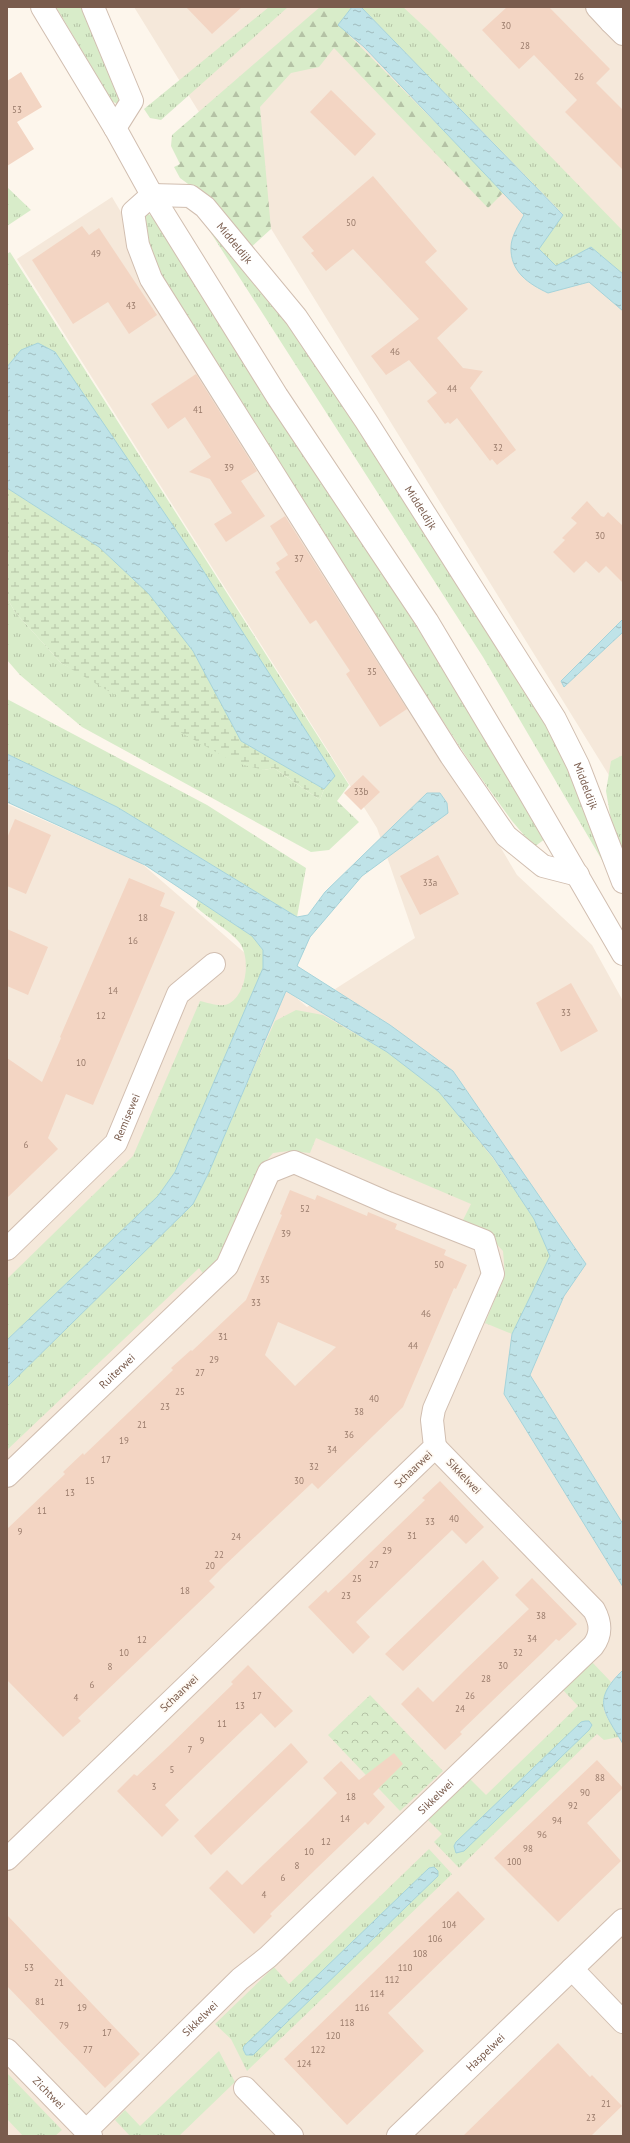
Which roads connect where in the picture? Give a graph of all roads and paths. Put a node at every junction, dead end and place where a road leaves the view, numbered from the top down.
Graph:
1 (42, 7) edge
2 (93, 7) edge
3 (115, 128) junction
4 (152, 195) junction
5 (578, 875) junction
6 (623, 882) edge
7 (623, 954) edge
8 (214, 964) dead end
9 (7, 1249) edge
10 (227, 1266) joint
11 (435, 1447) junction
12 (7, 1476) edge
13 (7, 1859) edge
14 (623, 1920) edge
15 (572, 1969) junction
16 (623, 2022) edge
17 (7, 2050) edge
18 (245, 2088) dead end
19 (89, 2134) edge
20 (292, 2136) edge
21 (398, 2136) edge

1 - 3 street
2 - 3 street
3 - 4 street
4 - 5 street
4 - 5 street
4 - 6 street, Middeldijk
5 - 7 street
8 - 9 street, Remisewei
10 - 11 street, Schaarwei
10 - 12 street, Ruiterwei
11 - 13 street, Schaarwei
11 - 19 street, Sikkelwei
14 - 15 street, Haspelwei
15 - 16 street
15 - 21 street, Haspelwei
17 - 19 street, Zichtwei
18 - 20 street

